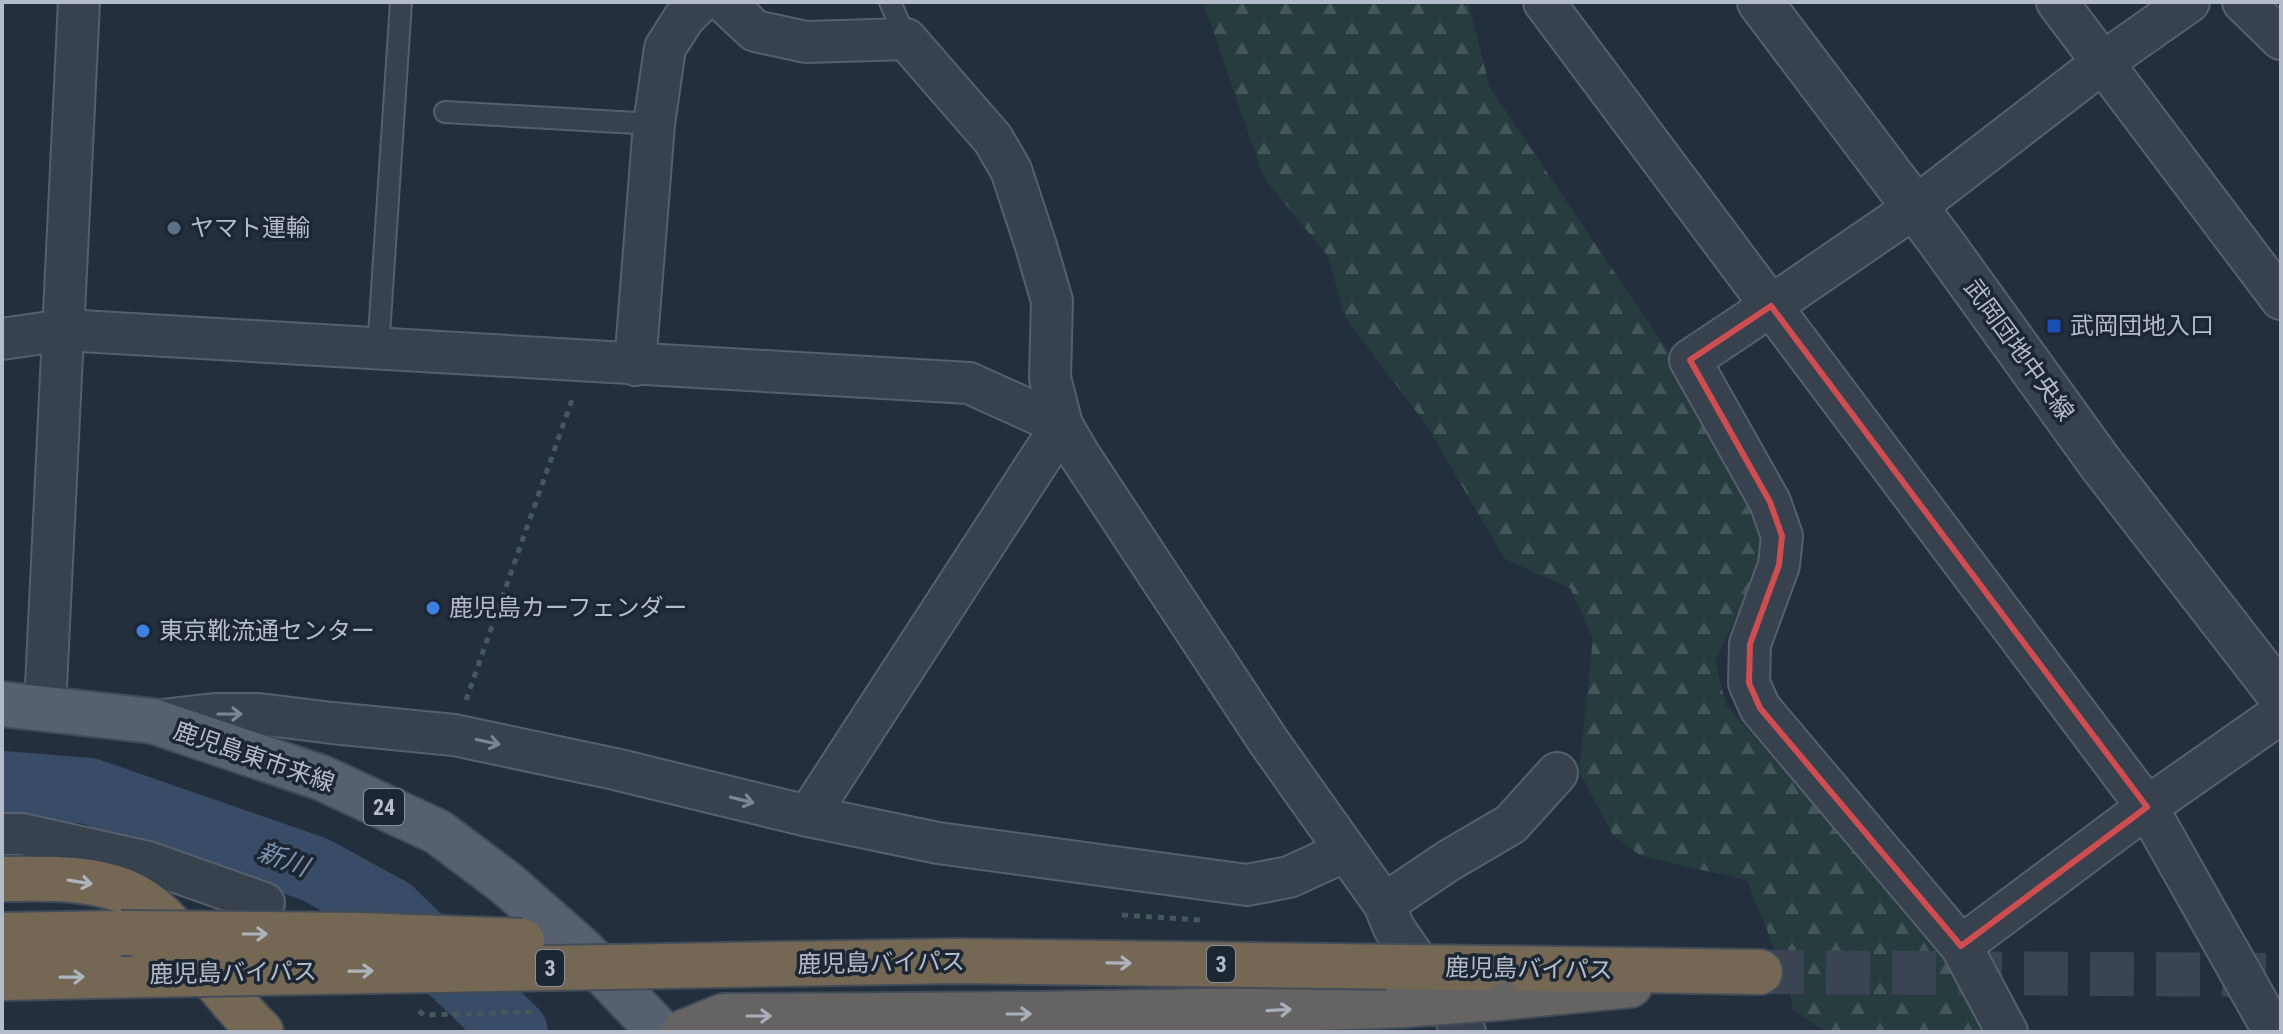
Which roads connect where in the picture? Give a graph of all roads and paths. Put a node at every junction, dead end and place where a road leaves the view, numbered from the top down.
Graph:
1 (79, 2) edge
2 (401, 2) edge
3 (700, 2) edge
4 (724, 2) edge
5 (890, 2) edge
6 (1544, 2) edge
7 (1760, 2) edge
8 (2057, 2) edge
9 (2189, 2) edge
10 (2243, 2) edge
11 (906, 39) junction
12 (2281, 39) edge
13 (2102, 63) junction
14 (445, 112) dead end
15 (654, 124) junction
16 (1914, 208) junction
17 (2281, 299) edge
18 (1771, 306) junction
19 (64, 330) junction
20 (2, 339) edge
21 (378, 350) junction
22 (586, 362) junction
23 (635, 365) junction
24 (1062, 425) junction
25 (2281, 696) edge
26 (2, 704) edge
27 (45, 707) junction
28 (2281, 713) edge
29 (153, 721) junction
30 (454, 735) junction
31 (1557, 773) dead end
32 (2147, 807) junction
33 (808, 816) junction
34 (2, 834) edge
35 (1346, 851) junction
36 (2, 879) edge
37 (264, 903) dead end
38 (1384, 904) junction
39 (2, 935) edge
40 (1961, 946) junction
41 (957, 961) junction
42 (1760, 972) tunnel mouth
43 (2, 978) edge
44 (1490, 983) junction
45 (536, 1011) dead end
46 (424, 1015) dead end
47 (261, 1032) edge
48 (660, 1032) edge
49 (684, 1032) edge
50 (1465, 1032) edge
51 (2007, 1032) edge
52 (2274, 1032) edge

1 - 19 street
2 - 21 lane
3 - 15 street
4 - 11 street
5 - 11 lane
6 - 18 street
7 - 16 street, 武岡団地中央線
8 - 13 street
9 - 13 street
10 - 12 street
11 - 24 street
13 - 16 street
13 - 17 street
14 - 15 lane
15 - 23 street
16 - 18 street
16 - 25 street, 武岡団地中央線
18 - 32 street
18 - 40 street
19 - 20 street
19 - 21 street
19 - 27 street
21 - 22 street
22 - 23 street
22 - 30 path
23 - 24 street
24 - 33 street
24 - 35 street
26 - 27 main road, 鹿児島東市来線 / 24
27 - 29 main road, 鹿児島東市来線 / 24
28 - 32 street
29 -> 30 street
29 - 48 main road, 鹿児島東市来線 / 24
30 -> 33 street
31 - 38 street
32 - 40 street
32 - 52 street
33 - 35 street
34 - 37 street
35 - 38 street
36 -> 47 highway
38 - 50 street
39 -> 41 highway, bridge
40 - 51 street
43 -> 41 highway, 鹿児島バイパス / 3, bridge
41 -> 44 highway, 鹿児島バイパス / 3, bridge
42 - 44 highway, 鹿児島バイパス / 3
49 -> 44 highway, bridge
45 - 46 path

